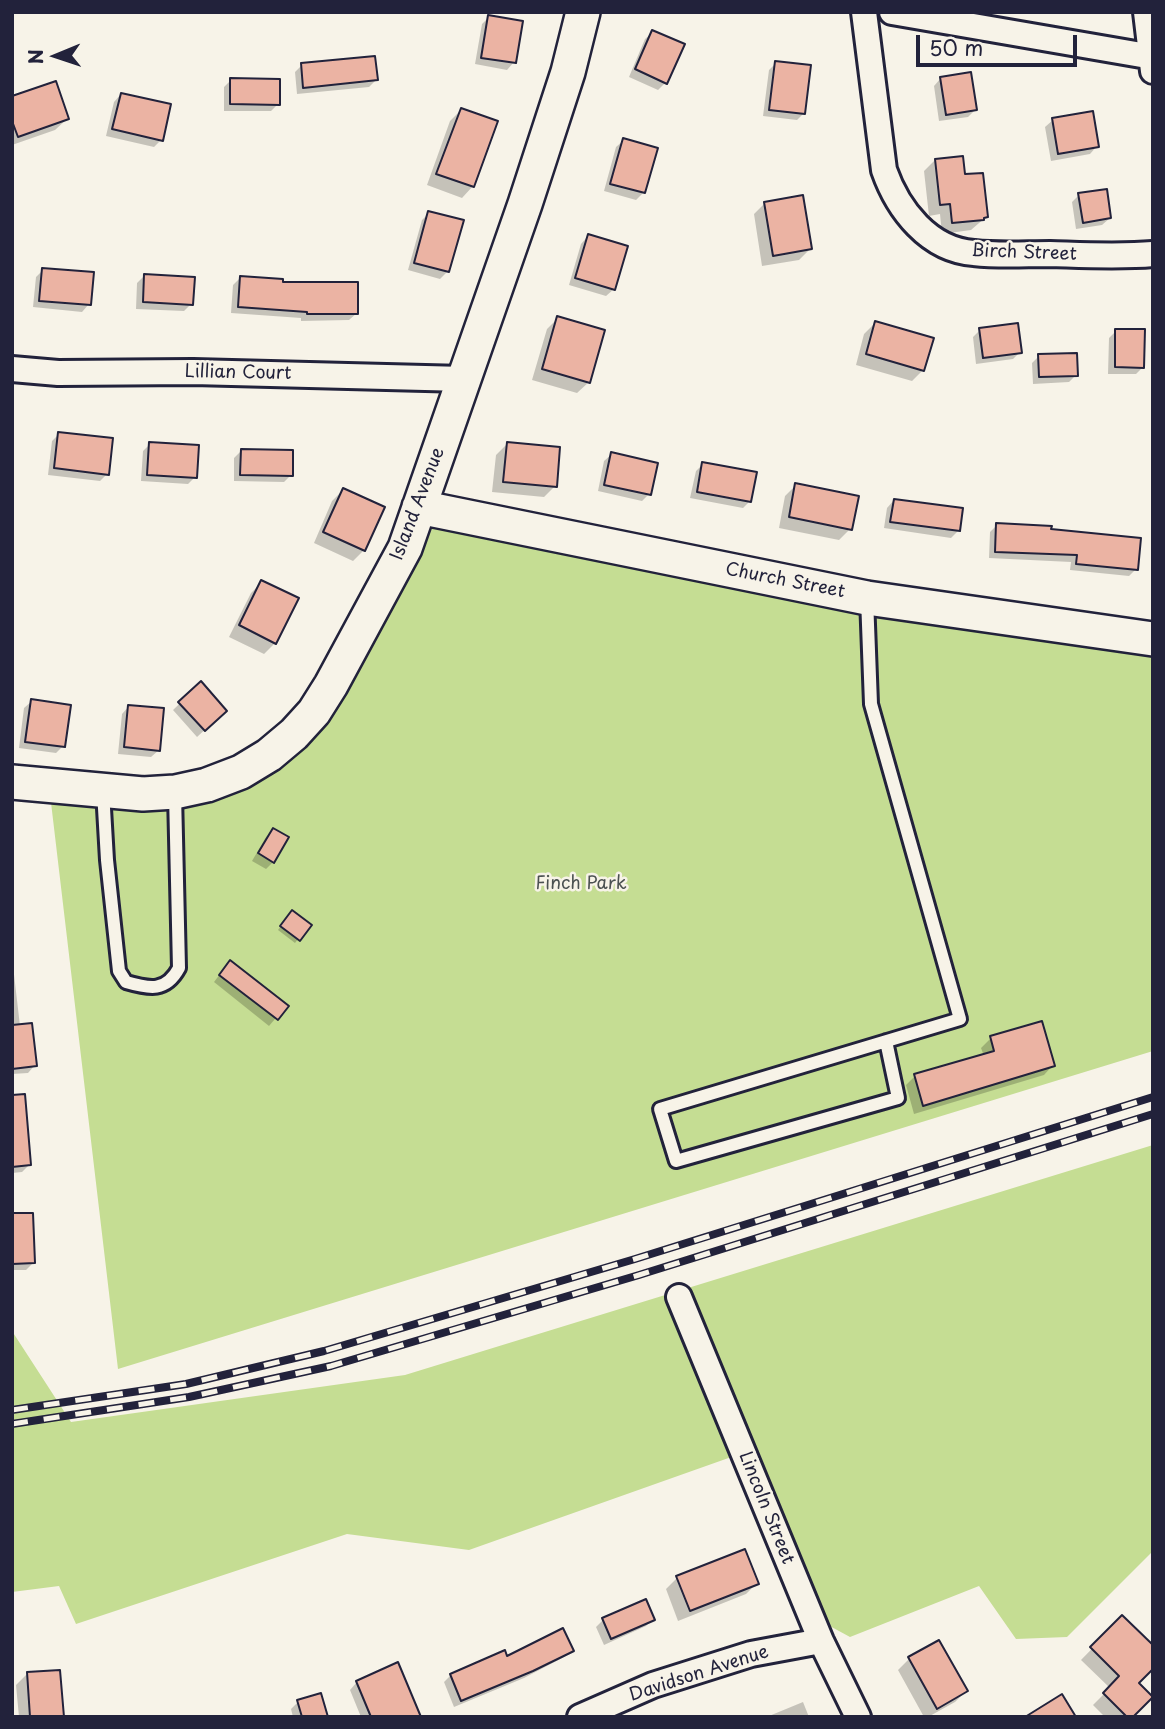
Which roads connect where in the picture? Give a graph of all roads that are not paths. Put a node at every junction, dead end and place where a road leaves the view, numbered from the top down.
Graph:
1 (583, 12) edge
2 (864, 12) edge
3 (892, 12) edge
4 (1146, 12) edge
5 (1152, 61) edge
6 (1153, 254) edge
7 (12, 369) edge
8 (464, 379) junction
9 (419, 507) junction
10 (867, 597) junction
11 (1153, 639) edge
12 (12, 782) edge
13 (103, 791) junction
14 (175, 792) junction
15 (886, 1041) junction
16 (679, 1297) dead end
17 (821, 1641) junction
18 (580, 1717) edge
19 (858, 1717) edge

1 - 8 street, Island Avenue
2 - 6 street, Birch Street
3 - 5 street
4 - 5 street
7 - 8 street, Lillian Court
8 - 9 street, Island Avenue
9 - 10 street, Church Street
9 - 14 street, Island Avenue
10 - 11 street, Church Street
10 - 15 lane
12 - 13 street, Island Avenue
13 - 14 street, Island Avenue
13 - 14 lane
15 - 15 lane
16 - 17 street, Lincoln Street
17 - 18 street, Davidson Avenue
17 - 19 street, Lincoln Street

